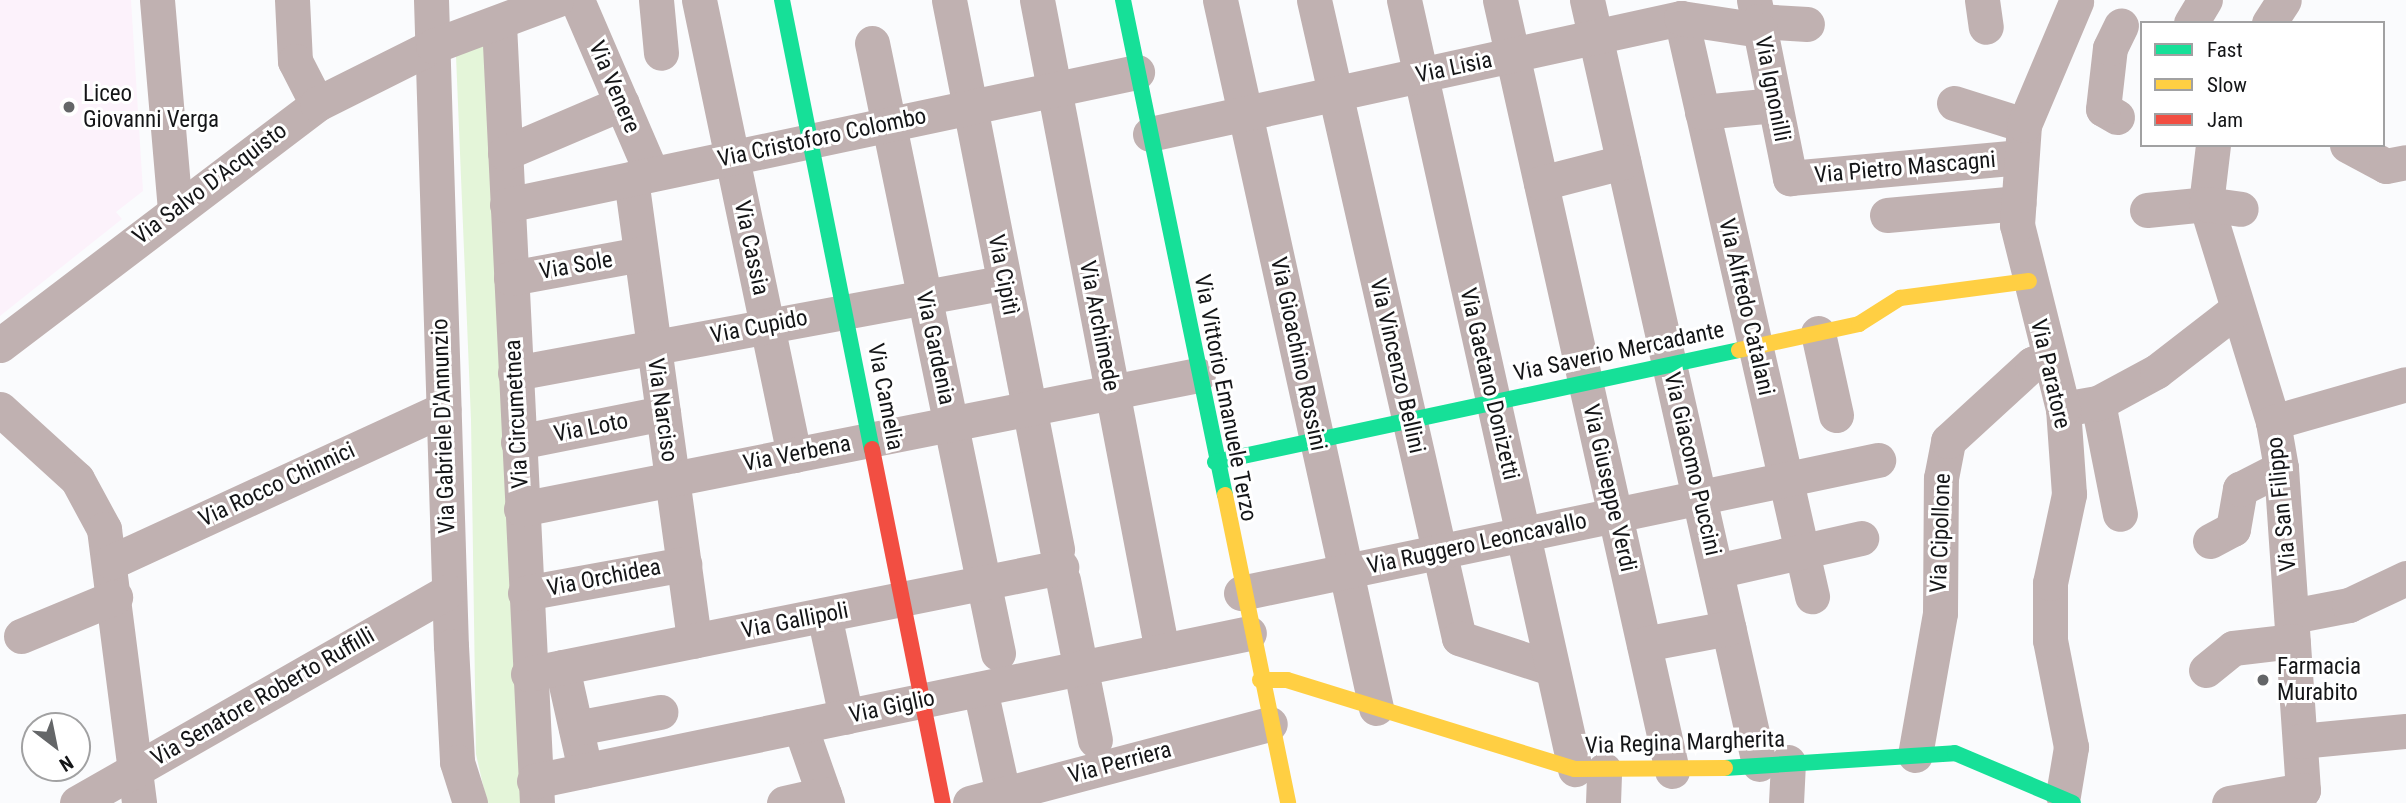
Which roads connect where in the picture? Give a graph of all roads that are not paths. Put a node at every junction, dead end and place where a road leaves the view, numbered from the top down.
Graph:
1 (157, 0) edge
2 (292, 0) edge
3 (431, 0) edge
4 (556, 0) edge
5 (577, 0) edge
6 (699, 0) edge
7 (782, 0) edge
8 (949, 0) edge
9 (1037, 0) edge
10 (1123, 0) edge
11 (1220, 0) edge
12 (1314, 0) edge
13 (1404, 0) edge
14 (1500, 0) edge
15 (1587, 0) edge
16 (2206, 0) edge
17 (2284, 0) edge
18 (2074, 1) edge
19 (667, 3) edge
20 (505, 15) edge
21 (1757, 17) edge
22 (1681, 18) junction
23 (2192, 21) edge
24 (2270, 21) edge
25 (1807, 24) dead end
26 (2132, 31) edge
27 (1595, 36) junction
28 (872, 43) dead end
29 (433, 46) junction
30 (661, 52) dead end
31 (1513, 55) junction
32 (1137, 72) junction
33 (1420, 75) junction
34 (1054, 90) junction
35 (1336, 93) junction
36 (622, 103) junction
37 (1954, 103) dead end
38 (317, 104) junction
39 (1775, 105) junction
40 (970, 107) junction
41 (1702, 112) junction
42 (1246, 114) junction
43 (2117, 117) dead end
44 (889, 125) junction
45 (1150, 134) junction
46 (811, 141) junction
47 (2023, 141) junction
48 (2213, 147) edge
49 (2351, 147) edge
50 (505, 153) junction
51 (732, 158) junction
52 (2406, 162) edge
53 (1623, 163) junction
54 (641, 176) junction
55 (1790, 178) joint
56 (1541, 183) junction
57 (2018, 203) junction
58 (2206, 204) junction
59 (507, 205) junction
60 (175, 208) junction
61 (2241, 208) dead end
62 (2147, 210) dead end
63 (1887, 215) dead end
64 (641, 254) junction
65 (510, 278) junction
66 (2029, 281) junction
67 (1004, 282) junction
68 (925, 296) junction
69 (2236, 310) junction
70 (845, 311) junction
71 (767, 326) junction
72 (1818, 332) junction
73 (0, 345) edge
74 (1755, 346) junction
75 (654, 347) junction
76 (2048, 357) junction
77 (1670, 365) junction
78 (515, 373) junction
79 (1198, 375) junction
80 (1586, 383) junction
81 (2406, 384) edge
82 (1112, 393) junction
83 (1493, 402) junction
84 (2098, 403) junction
85 (0, 409) edge
86 (444, 409) junction
87 (1029, 409) junction
88 (2063, 410) junction
89 (663, 413) junction
90 (1836, 415) dead end
91 (1409, 420) junction
92 (2273, 422) junction
93 (951, 424) junction
94 (871, 440) junction
95 (1317, 440) junction
96 (518, 442) junction
97 (794, 455) junction
98 (1878, 460) dead end
99 (1215, 462) junction
100 (2281, 468) junction
101 (672, 479) junction
102 (1786, 479) junction
103 (1699, 497) junction
104 (521, 509) junction
105 (2120, 514) dead end
106 (1615, 515) junction
107 (1522, 534) junction
108 (1861, 538) dead end
109 (2210, 541) dead end
110 (1439, 552) junction
111 (1802, 552) junction
112 (111, 562) junction
113 (684, 564) junction
114 (1060, 565) junction
115 (1346, 572) junction
116 (1716, 572) junction
117 (2406, 578) edge
118 (984, 583) junction
119 (448, 591) junction
120 (525, 593) junction
121 (1241, 593) junction
122 (1812, 596) dead end
123 (115, 597) junction
124 (903, 599) junction
125 (824, 615) junction
126 (1729, 628) junction
127 (2293, 629) junction
128 (1249, 633) junction
129 (21, 636) dead end
130 (694, 641) junction
131 (1644, 644) junction
132 (1162, 651) junction
133 (998, 653) dead end
134 (562, 667) junction
135 (1081, 668) junction
136 (1551, 668) junction
137 (2206, 670) dead end
138 (528, 674) junction
139 (1260, 680) junction
140 (980, 689) junction
141 (923, 701) junction
142 (1376, 708) junction
143 (660, 712) dead end
144 (846, 717) junction
145 (1270, 724) junction
146 (800, 726) junction
147 (576, 728) junction
148 (2406, 731) edge
149 (1095, 740) dead end
150 (2300, 741) junction
151 (1915, 755) junction
152 (1773, 763) junction
153 (585, 770) junction
154 (1672, 771) junction
155 (1594, 780) edge
156 (135, 788) edge
157 (536, 792) edge
158 (1050, 793) edge
159 (826, 799) edge
160 (986, 799) edge
161 (2068, 799) edge
162 (77, 803) edge
163 (470, 803) edge
164 (784, 803) edge
165 (943, 803) edge
166 (1288, 803) edge
167 (1786, 803) edge
168 (2228, 803) edge

1 - 60 street
2 - 38 street
3 - 29 street, Via Gabriele D'Annunzio
4 - 20 street, Via Salvo D'Acquisto
5 - 36 street, Via Venere
6 - 51 street, Via Cassia
7 - 46 street, Via Camelia
8 - 40 street, Via Cipitì
9 - 34 street, Via Archimede
10 - 32 street, Via Vittorio Emanuele Terzo
11 - 42 street, Via Gioachino Rossini
12 - 35 street, Via Vincenzo Bellini
13 - 33 street, Via Gaetano Donizetti
14 - 31 street, Via Giuseppe Verdi
15 - 27 street, Via Giacomo Puccini
16 - 23 street
17 - 24 street
18 - 26 street
18 - 47 street, Via Paratore
19 - 30 street
20 - 29 street, Via Salvo D'Acquisto
20 - 50 street, Via Circumetnea
21 - 22 street, Via Lisia
21 - 25 street, Via Lisia
21 - 39 street, Via Ignonilli
22 - 27 street, Via Lisia
22 - 41 street, Via Alfredo Catalani
26 - 43 street
27 - 31 street, Via Lisia
27 - 53 street, Via Giacomo Puccini
28 - 44 street, Via Gardenia
29 - 38 street, Via Salvo D'Acquisto
29 - 86 street, Via Gabriele D'Annunzio
31 - 33 street, Via Lisia
31 - 56 street, Via Giuseppe Verdi
32 - 34 street, Via Cristoforo Colombo
32 - 45 street, Via Vittorio Emanuele Terzo
33 - 35 street, Via Lisia
33 - 83 street, Via Gaetano Donizetti
34 - 40 street, Via Cristoforo Colombo
34 - 82 street, Via Archimede
35 - 42 street, Via Lisia
35 - 91 street, Via Vincenzo Bellini
36 - 50 street
36 - 54 street, Via Venere
37 - 47 street
38 - 60 street, Via Salvo D'Acquisto
39 - 41 street
39 - 55 street, Via Ignonilli
40 - 44 street, Via Cristoforo Colombo
40 - 67 street, Via Cipitì
41 - 74 street, Via Alfredo Catalani
42 - 45 street, Via Lisia
42 - 95 street, Via Gioachino Rossini
44 - 46 street, Via Cristoforo Colombo
44 - 68 street, Via Gardenia
45 - 79 street, Via Vittorio Emanuele Terzo
46 - 51 street, Via Cristoforo Colombo
46 - 70 street, Via Camelia
47 - 55 street, Via Pietro Mascagni
47 - 57 street, Via Paratore
48 - 58 street, Via San Filippo
49 - 52 street
50 - 59 street, Via Circumetnea
51 - 54 street, Via Cristoforo Colombo
51 - 71 street, Via Cassia
53 - 56 street
53 - 77 street, Via Giacomo Puccini
54 - 59 street, Via Cristoforo Colombo
54 - 64 street, Via Narciso
56 - 80 street, Via Giuseppe Verdi
57 - 63 street
57 - 66 street, Via Paratore
58 - 61 street
58 - 62 street
58 - 69 street, Via San Filippo
59 - 65 street, Via Circumetnea
60 - 73 street, Via Salvo D'Acquisto
64 - 65 street, Via Sole
64 - 75 street, Via Narciso
65 - 78 street, Via Circumetnea
66 - 72 street, Via Saverio Mercadante
66 - 76 street, Via Paratore
67 - 68 street, Via Cupido
67 - 87 street, Via Cipitì
68 - 70 street, Via Cupido
68 - 93 street, Via Gardenia
69 - 84 street
69 - 92 street, Via San Filippo
70 - 71 street, Via Cupido
70 - 94 street, Via Camelia
71 - 75 street, Via Cupido
71 - 97 street, Via Cassia
72 - 74 street, Via Saverio Mercadante
72 - 90 street
74 - 77 street, Via Saverio Mercadante
74 - 102 street, Via Alfredo Catalani
75 - 78 street, Via Cupido
75 - 89 street, Via Narciso
76 - 88 street, Via Paratore
76 - 151 street, Via Cipollone
77 - 80 street, Via Saverio Mercadante
77 - 103 street, Via Giacomo Puccini
78 - 96 street, Via Circumetnea
79 - 82 street, Via Verbena
79 - 99 street, Via Vittorio Emanuele Terzo
80 - 83 street, Via Saverio Mercadante
80 - 106 street, Via Giuseppe Verdi
81 - 92 street
82 - 87 street, Via Verbena
82 - 132 street, Via Archimede
83 - 91 street, Via Saverio Mercadante
83 - 107 street, Via Gaetano Donizetti
84 - 88 street
84 - 105 street
85 - 112 street
86 - 112 street, Via Rocco Chinnici
86 - 119 street, Via Gabriele D'Annunzio
87 - 93 street, Via Verbena
87 - 114 street, Via Cipitì
88 - 161 street, Via Paratore
89 - 96 street, Via Loto
89 - 101 street, Via Narciso
91 - 95 street, Via Saverio Mercadante
91 - 110 street, Via Vincenzo Bellini
92 - 100 street, Via San Filippo
93 - 94 street, Via Verbena
93 - 118 street, Via Gardenia
94 - 97 street, Via Verbena
94 - 124 street, Via Camelia
95 - 99 street, Via Saverio Mercadante
95 - 115 street, Via Gioachino Rossini
96 - 104 street, Via Circumetnea
97 - 101 street, Via Verbena
98 - 102 street, Via Ruggero Leoncavallo
99 - 121 street, Via Vittorio Emanuele Terzo
100 - 109 street
100 - 127 street, Via San Filippo
101 - 104 street, Via Verbena
101 - 113 street, Via Narciso
102 - 103 street, Via Ruggero Leoncavallo
102 - 111 street, Via Alfredo Catalani
103 - 106 street, Via Ruggero Leoncavallo
103 - 116 street, Via Giacomo Puccini
104 - 120 street, Via Circumetnea
106 - 107 street, Via Ruggero Leoncavallo
106 - 131 street, Via Giuseppe Verdi
107 - 110 street, Via Ruggero Leoncavallo
107 - 136 street, Via Gaetano Donizetti
108 - 111 street
110 - 115 street, Via Ruggero Leoncavallo
110 - 136 street, Via Vincenzo Bellini
111 - 116 street
111 - 122 street, Via Alfredo Catalani
112 - 123 street
113 - 120 street, Via Orchidea
113 - 130 street, Via Narciso
114 - 118 street, Via Gallipoli
114 - 135 street, Via Cipitì
115 - 121 street, Via Ruggero Leoncavallo
115 - 142 street, Via Gioachino Rossini
116 - 126 street, Via Giacomo Puccini
117 - 127 street
118 - 124 street, Via Gallipoli
118 - 133 street, Via Gardenia
119 - 156 street, Via Senatore Roberto Ruffilli
119 - 163 street, Via Gabriele D'Annunzio
120 - 138 street, Via Circumetnea
121 - 128 street, Via Vittorio Emanuele Terzo
123 - 129 street
123 - 156 street
124 - 125 street, Via Gallipoli
124 - 141 street, Via Camelia
125 - 130 street, Via Gallipoli
125 - 144 street
126 - 131 street
126 - 152 street, Via Giacomo Puccini
127 - 137 street
127 - 150 street, Via San Filippo
128 - 132 street, Via Giglio
128 - 139 street, Via Vittorio Emanuele Terzo
130 - 134 street, Via Gallipoli
131 - 154 street, Via Giuseppe Verdi
132 - 135 street, Via Giglio
134 - 138 street, Via Gallipoli
134 - 147 street
135 - 140 street, Via Giglio
135 - 149 street, Via Cipitì
136 - 155 street, Via Gaetano Donizetti
138 - 157 street, Via Circumetnea
139 - 142 street, Via Regina Margherita
139 - 145 street, Via Vittorio Emanuele Terzo
140 - 141 street, Via Giglio
140 - 160 street
141 - 144 street, Via Giglio
141 - 165 street, Via Camelia
142 - 155 street, Via Regina Margherita
143 - 147 street
144 - 146 street, Via Giglio
145 - 158 street, Via Perriera
145 - 166 street, Via Vittorio Emanuele Terzo
146 - 153 street, Via Giglio
146 - 159 street
147 - 153 street
148 - 150 street
150 - 168 street, Via San Filippo
151 - 152 street, Via Regina Margherita
151 - 161 street, Via Regina Margherita
152 - 154 street, Via Regina Margherita
152 - 167 street, Via Giacomo Puccini
153 - 157 street, Via Giglio
154 - 155 street, Via Regina Margherita
156 - 162 street, Via Senatore Roberto Ruffilli
158 - 160 street, Via Perriera
159 - 164 street

